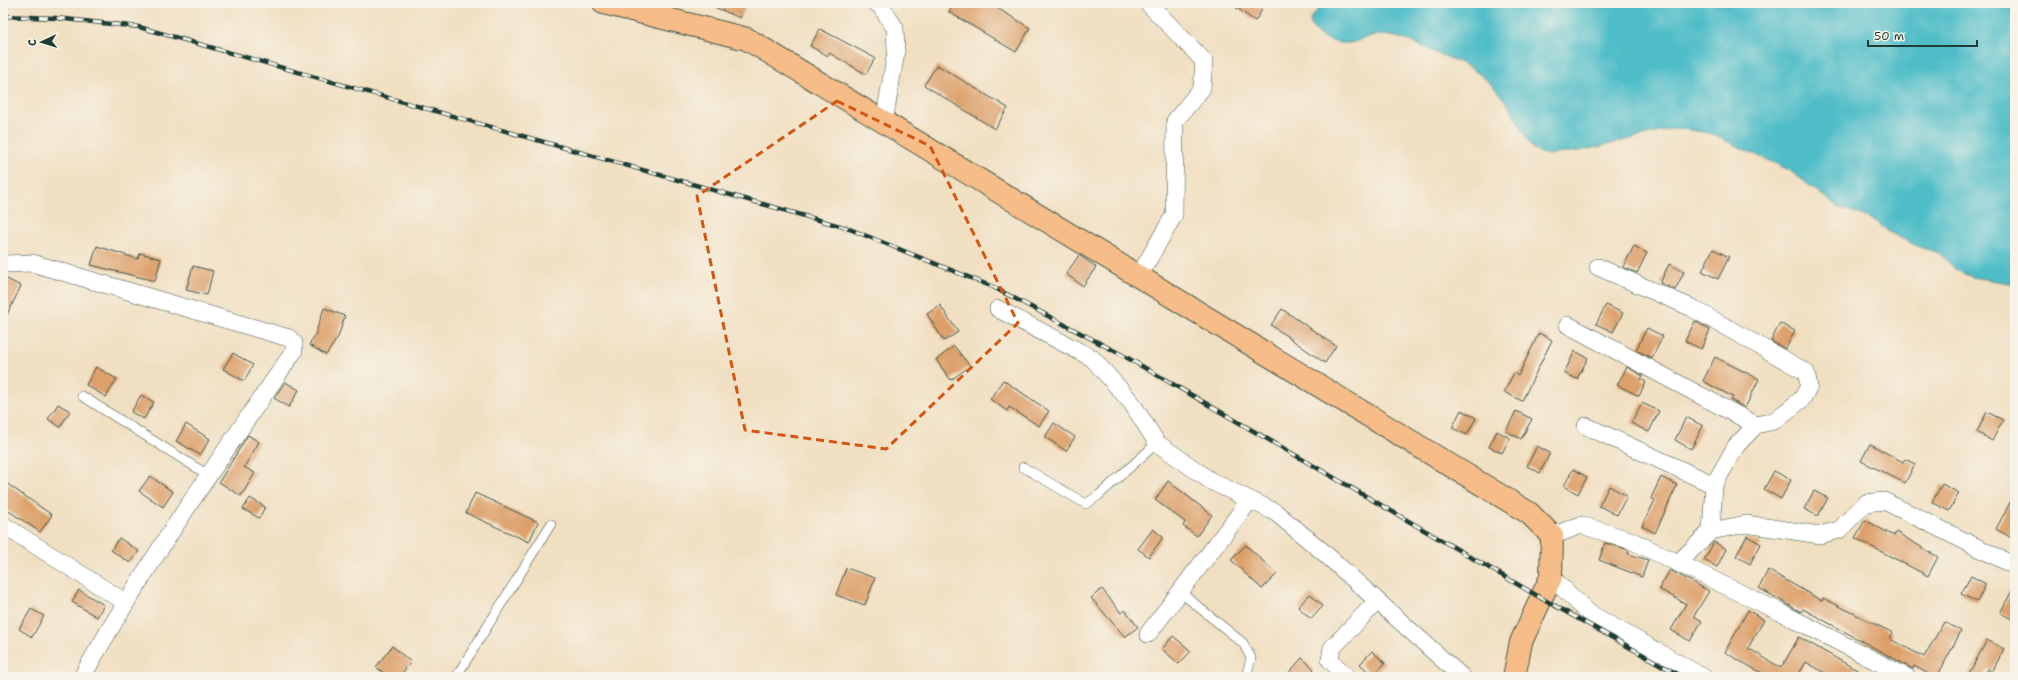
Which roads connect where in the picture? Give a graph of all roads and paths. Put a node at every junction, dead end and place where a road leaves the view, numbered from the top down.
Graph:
1 (604, 3) edge
2 (876, 3) edge
3 (1148, 3) edge
4 (884, 122) junction
5 (3, 264) edge
6 (1598, 267) dead end
7 (1139, 276) junction
8 (998, 309) dead end
9 (1568, 325) dead end
10 (82, 396) dead end
11 (1756, 425) junction
12 (1586, 426) dead end
13 (1157, 443) junction
14 (1023, 467) dead end
15 (208, 475) junction
16 (1714, 485) junction
17 (1250, 500) junction
18 (551, 524) dead end
19 (3, 525) edge
20 (1711, 531) junction
21 (1552, 536) junction
22 (1678, 563) junction
23 (2015, 566) edge
24 (1551, 577) junction
25 (1180, 592) junction
26 (1377, 601) junction
27 (125, 602) junction
28 (1148, 634) dead end
29 (82, 677) edge
30 (456, 677) edge
31 (1246, 677) edge
32 (1347, 677) edge
33 (1462, 677) edge
34 (1514, 677) edge
35 (1703, 677) edge
36 (1907, 677) edge

1 - 4 main road
2 - 4 street
3 - 7 street
4 - 7 main road
5 - 15 street
6 - 11 street
7 - 21 main road
8 - 13 street
9 - 11 street
10 - 15 lane
11 - 16 street
12 - 16 street
13 - 14 lane
13 - 17 street
15 - 27 street
16 - 20 street
17 - 25 street
17 - 26 street
18 - 30 lane
19 - 27 street
20 - 22 street
20 - 23 street
21 - 22 street
21 - 24 main road
22 - 36 street
24 - 34 main road
24 - 35 street
25 - 28 street
25 - 31 lane
26 - 32 street
26 - 33 street
27 - 29 street

